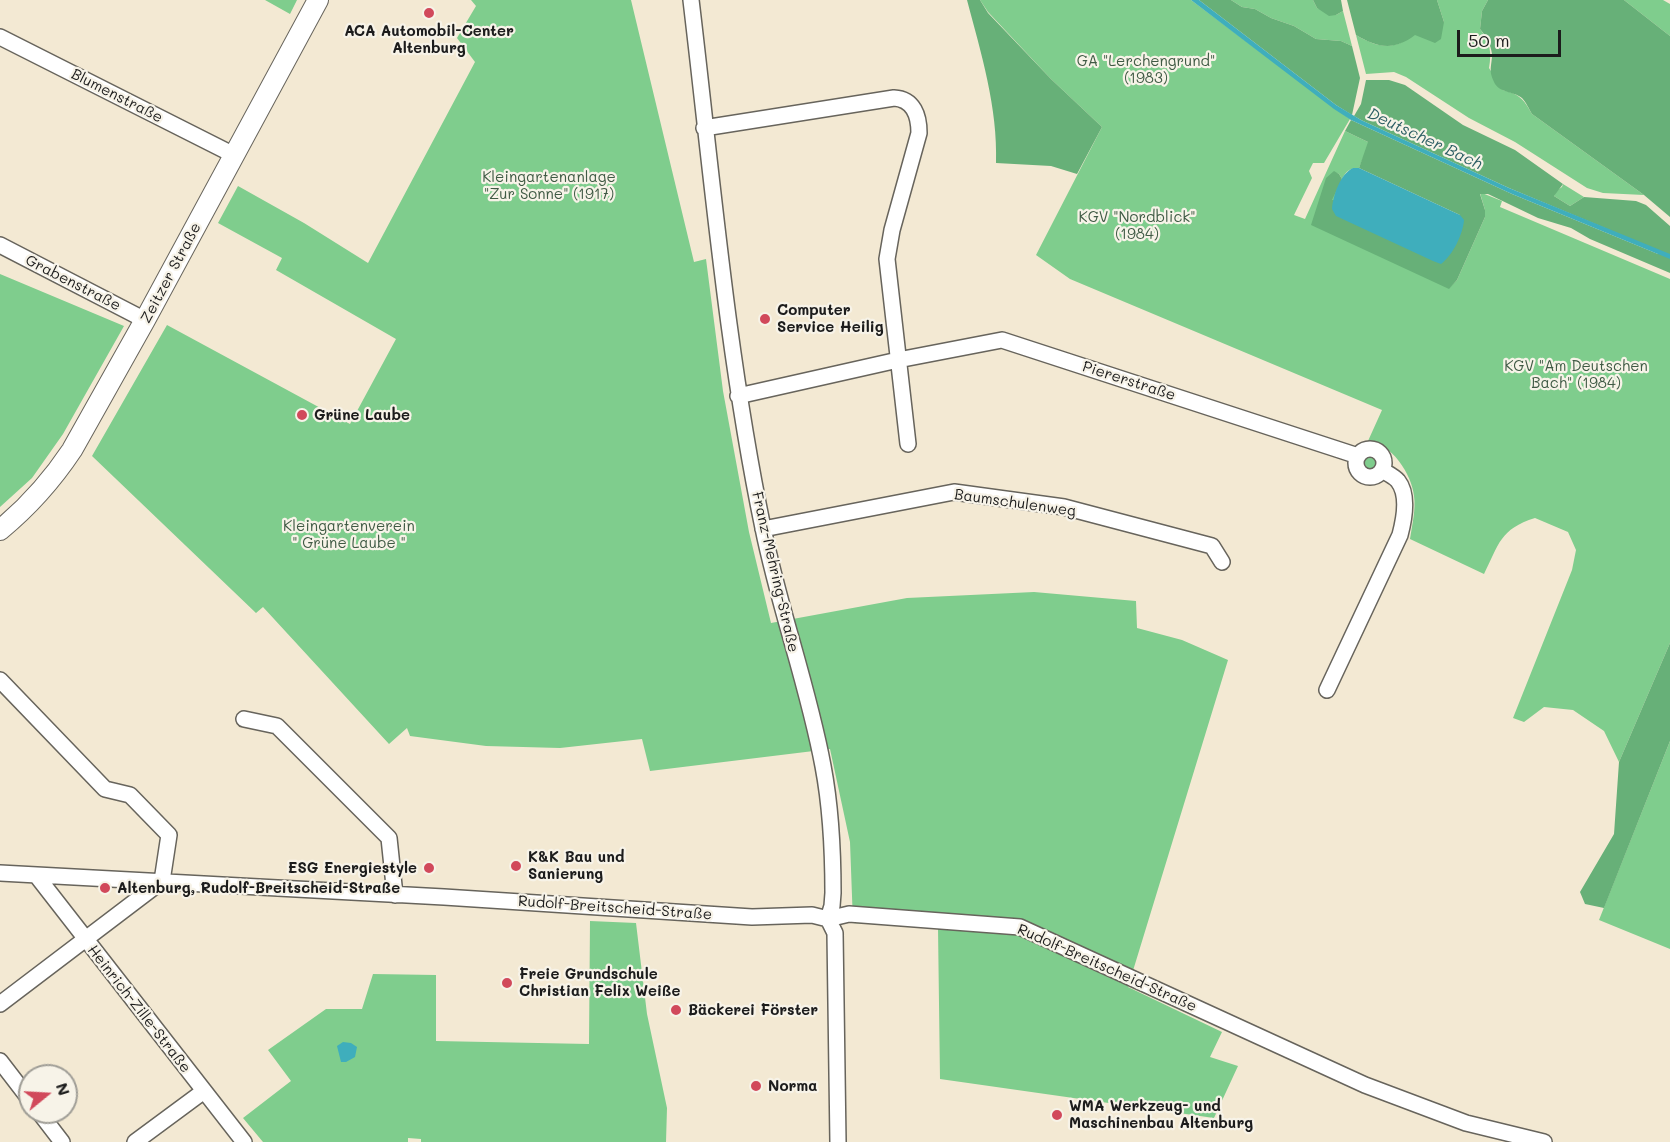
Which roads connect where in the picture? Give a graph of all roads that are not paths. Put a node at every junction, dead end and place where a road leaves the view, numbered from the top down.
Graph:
1 (318, 0) edge
2 (691, 0) edge
3 (0, 37) edge
4 (704, 128) junction
5 (234, 155) junction
6 (0, 245) edge
7 (146, 320) junction
8 (898, 360) junction
9 (738, 396) junction
10 (908, 444) dead end
11 (763, 529) junction
12 (0, 530) edge
13 (1222, 562) dead end
14 (0, 680) edge
15 (1327, 690) dead end
16 (244, 719) dead end
17 (0, 873) edge
18 (36, 875) junction
19 (162, 880) junction
20 (395, 895) junction
21 (828, 920) junction
22 (85, 939) junction
23 (0, 1005) edge
24 (0, 1061) edge
25 (18, 1084) edge
26 (204, 1091) junction
27 (48, 1124) edge
28 (62, 1142) edge
29 (135, 1142) edge
30 (244, 1142) edge
31 (838, 1142) edge
32 (1544, 1142) edge

1 - 5 main road, Zeitzer Straße
2 - 4 street, Franz-Mehring-Straße
3 - 5 street, Blumenstraße
4 - 8 street
4 - 9 street, Franz-Mehring-Straße
5 - 7 main road, Zeitzer Straße
6 - 7 street, Grabenstraße
7 - 12 main road, Zeitzer Straße
8 - 9 street, Piererstraße
8 - 10 street
8 - 15 street, Piererstraße
9 - 11 street, Franz-Mehring-Straße
11 - 13 street, Baumschulenweg
11 - 21 street, Franz-Mehring-Straße
14 - 19 street
16 - 20 street
17 - 18 street, Rudolf-Breitscheid-Straße
18 - 19 street, Rudolf-Breitscheid-Straße
18 - 22 street, Heinrich-Zille-Straße
19 - 20 street, Rudolf-Breitscheid-Straße
19 - 22 street
20 - 21 street, Rudolf-Breitscheid-Straße
21 - 31 street, Franz-Mehring-Straße
21 - 32 street, Rudolf-Breitscheid-Straße
22 - 23 street
22 - 26 street, Heinrich-Zille-Straße
24 - 25 street
26 - 29 street
26 - 30 street, Heinrich-Zille-Straße
27 - 28 street

